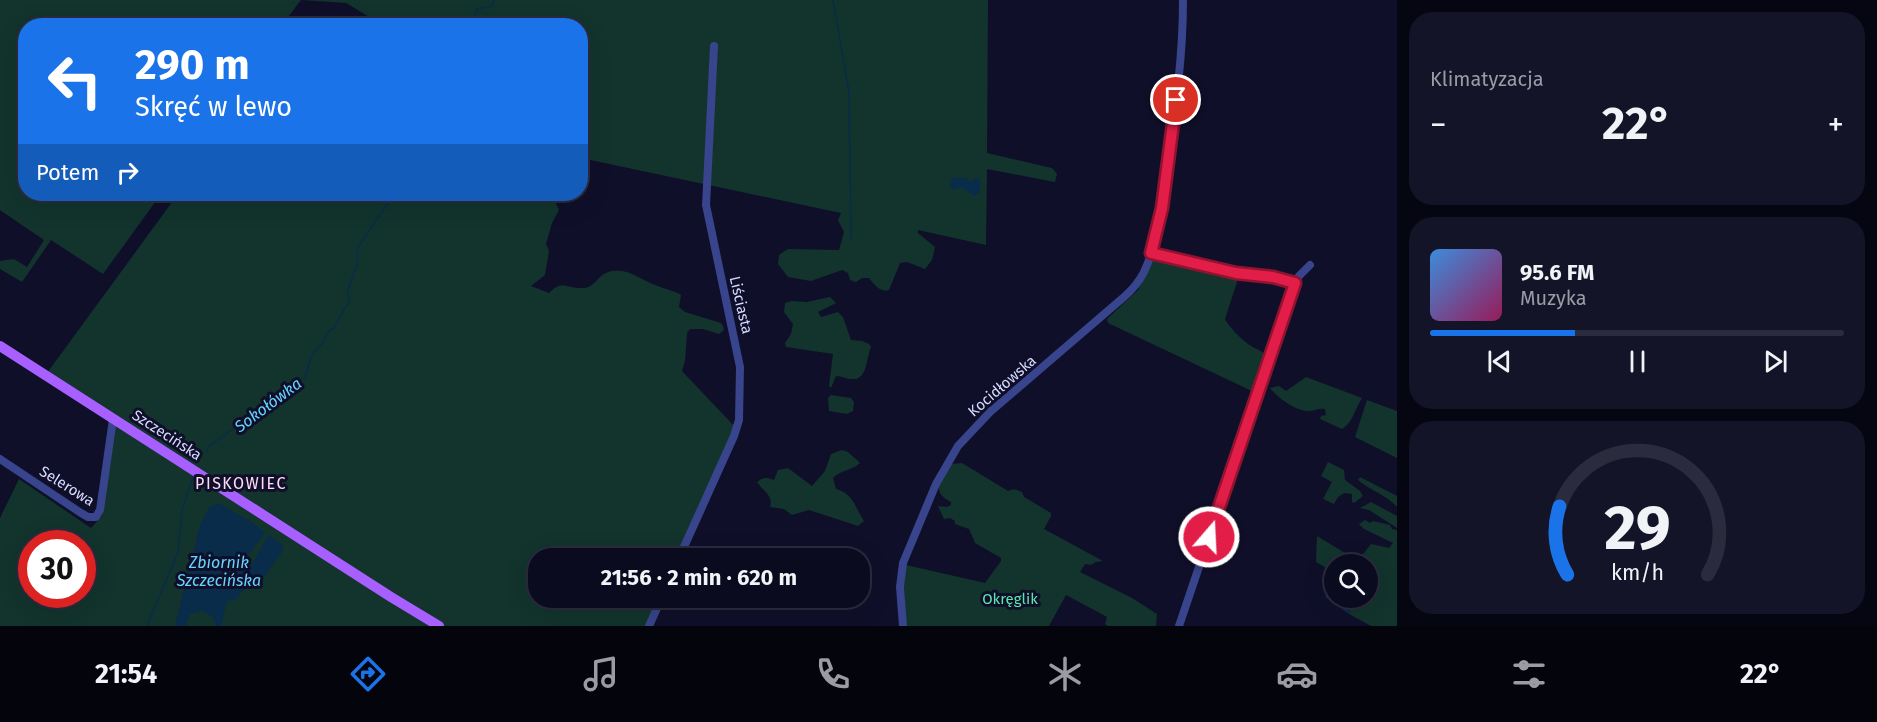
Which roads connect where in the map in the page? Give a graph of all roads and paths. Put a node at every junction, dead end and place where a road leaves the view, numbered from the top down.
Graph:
1 (1183, 0) edge
2 (714, 46) dead end
3 (1151, 253) junction
4 (1310, 265) dead end
5 (1295, 283) junction
6 (0, 346) edge
7 (113, 419) junction
8 (0, 459) edge
9 (684, 548) edge
10 (657, 608) edge
11 (439, 626) edge
12 (649, 626) edge
13 (903, 626) edge
14 (1179, 626) edge

1 - 3 street, Kocidłowska
2 - 9 street, Liściasta
3 - 5 street
3 - 13 street, Kocidłowska
4 - 5 street
5 - 14 street
6 - 7 main road, Szczecińska
7 - 8 street, Selerowa
7 - 11 main road, Szczecińska
10 - 12 street

